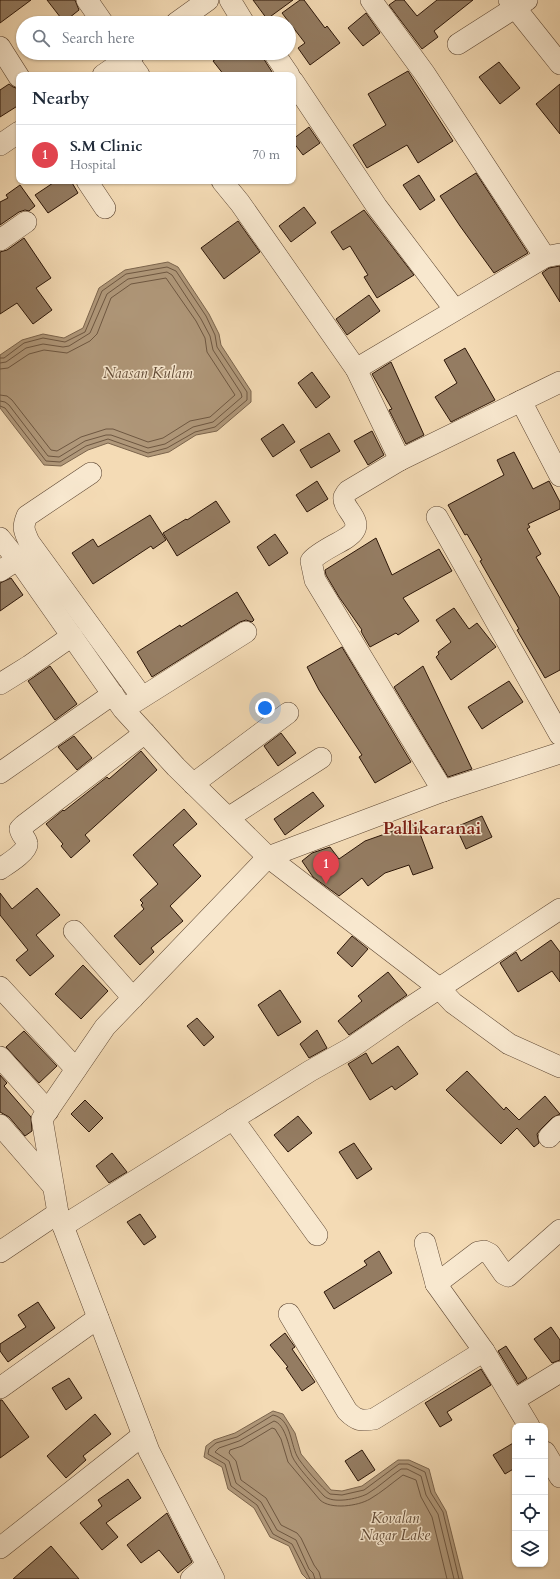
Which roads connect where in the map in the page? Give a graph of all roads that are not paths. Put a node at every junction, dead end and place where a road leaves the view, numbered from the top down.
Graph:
1 (88, 0) edge
2 (208, 0) edge
3 (230, 0) edge
4 (371, 0) edge
5 (517, 2) edge
6 (98, 16) edge
7 (186, 16) edge
8 (240, 16) edge
9 (458, 44) dead end
10 (0, 47) edge
11 (122, 60) edge
12 (131, 60) edge
13 (279, 60) edge
14 (560, 64) edge
15 (16, 72) edge
16 (107, 72) edge
17 (137, 72) edge
18 (287, 72) edge
19 (296, 86) edge
20 (16, 134) edge
21 (0, 145) edge
22 (89, 184) edge
23 (224, 184) edge
24 (105, 208) dead end
25 (26, 222) dead end
26 (0, 240) edge
27 (553, 256) edge
28 (455, 310) junction
29 (356, 369) junction
30 (560, 382) edge
31 (521, 401) junction
32 (400, 460) junction
33 (91, 473) dead end
34 (560, 476) edge
35 (438, 517) dead end
36 (0, 538) edge
37 (9, 565) edge
38 (246, 632) dead end
39 (72, 636) junction
40 (0, 684) edge
41 (142, 697) junction
42 (118, 702) junction
43 (288, 713) dead end
44 (145, 733) junction
45 (560, 735) edge
46 (560, 753) edge
47 (321, 758) dead end
48 (0, 773) edge
49 (193, 784) junction
50 (443, 791) junction
51 (228, 818) junction
52 (268, 857) junction
53 (0, 869) edge
54 (560, 909) edge
55 (74, 930) dead end
56 (0, 987) edge
57 (439, 988) junction
58 (133, 998) junction
59 (0, 1057) edge
60 (560, 1067) edge
61 (76, 1069) junction
62 (48, 1111) junction
63 (233, 1119) junction
64 (0, 1124) edge
65 (53, 1186) junction
66 (60, 1219) junction
67 (560, 1230) edge
68 (317, 1235) dead end
69 (425, 1243) dead end
70 (0, 1252) edge
71 (436, 1284) junction
72 (289, 1314) dead end
73 (98, 1318) junction
74 (484, 1350) junction
75 (560, 1372) edge
76 (0, 1388) edge
77 (514, 1400) junction
78 (528, 1423) edge
79 (143, 1435) junction
80 (548, 1457) edge
81 (560, 1477) edge
82 (0, 1548) edge
83 (210, 1572) edge
84 (191, 1579) edge

1 - 6 street
2 - 7 street
3 - 8 street
4 - 27 street
5 - 9 street
5 - 14 street
10 - 15 street
11 - 16 street
12 - 17 street
13 - 18 street
19 - 28 street
20 - 21 street
22 - 24 street
23 - 29 street
25 - 26 street
27 - 28 street
28 - 29 street
29 - 32 street
30 - 31 street
31 - 32 street
31 - 34 street
32 - 50 street
33 - 41 street
35 - 45 street
36 - 37 street
37 - 39 street
38 - 41 street
39 - 40 street
39 - 42 street
41 - 42 street
42 - 44 street
42 - 48 street
43 - 49 street
44 - 49 street
44 - 53 street
46 - 50 street
47 - 51 street
49 - 51 street
50 - 52 street
51 - 52 street
52 - 57 street
52 - 58 street
54 - 57 street
55 - 58 street
56 - 61 street
57 - 60 street
57 - 63 street
58 - 61 street
59 - 62 street
61 - 62 street
62 - 65 street
63 - 66 street
63 - 68 street
64 - 65 street
65 - 66 street
66 - 70 street
66 - 73 street
67 - 71 street
69 - 71 street
71 - 74 street
72 - 74 street
73 - 76 street
73 - 79 street
74 - 77 street
75 - 77 street
77 - 78 street
79 - 82 street
79 - 83 street
80 - 81 street
83 - 84 street

